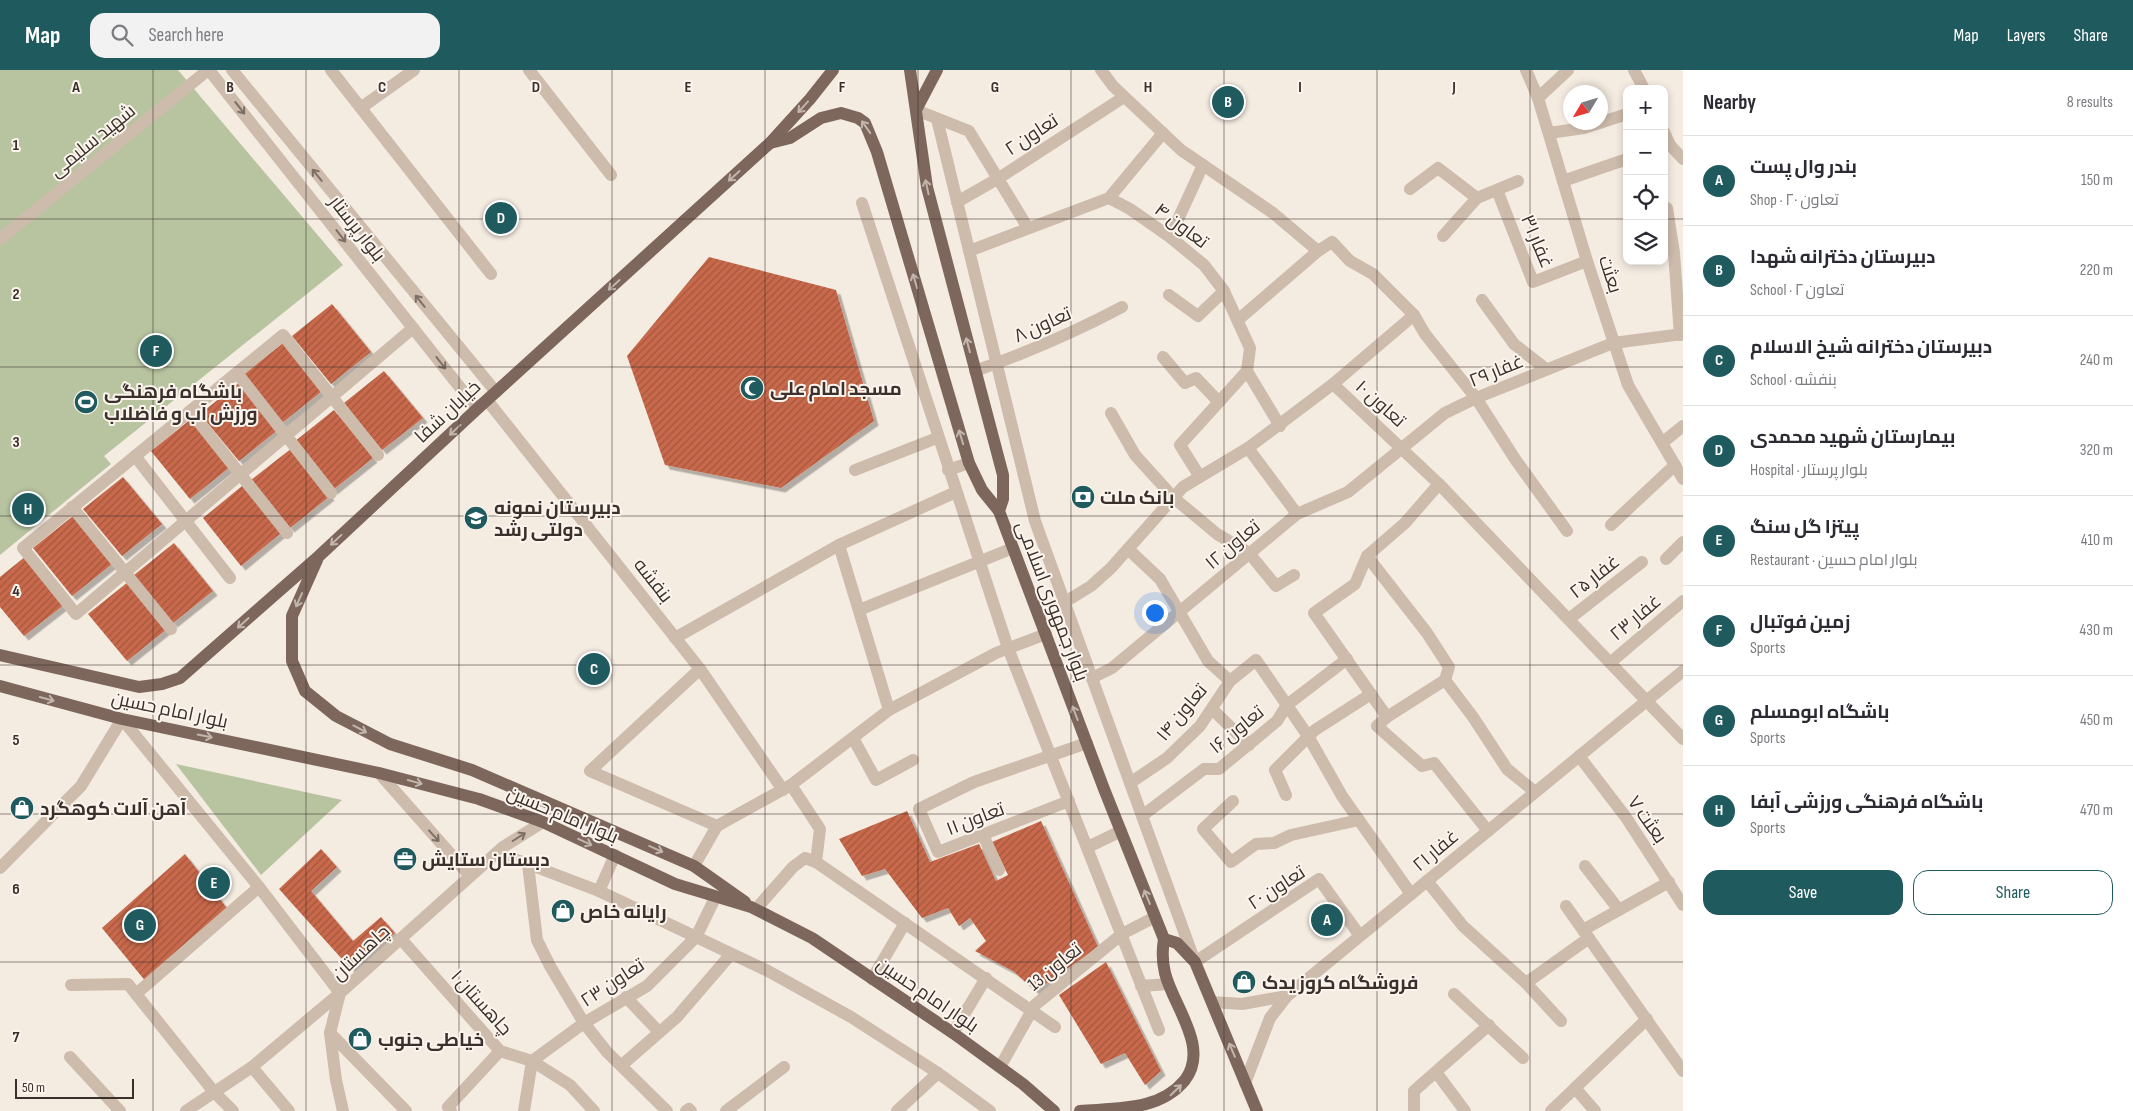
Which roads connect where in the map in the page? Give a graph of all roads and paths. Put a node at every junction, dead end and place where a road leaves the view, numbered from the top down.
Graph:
1 (208, 70) edge
2 (232, 70) edge
3 (331, 70) edge
4 (414, 70) edge
5 (529, 70) edge
6 (833, 70) edge
7 (910, 70) edge
8 (937, 70) edge
9 (1102, 70) edge
10 (1526, 70) edge
11 (1568, 70) edge
12 (1634, 70) edge
13 (1642, 85) edge
14 (1124, 97) junction
15 (1538, 98) junction
16 (362, 107) junction
17 (916, 110) junction
18 (1623, 115) edge
19 (936, 119) junction
20 (1163, 133) junction
21 (1548, 133) junction
22 (770, 143) junction
23 (1668, 147) edge
24 (1683, 159) edge
25 (1623, 160) edge
26 (1203, 165) junction
27 (611, 175) dead end
28 (999, 178) junction
29 (1518, 181) dead end
30 (1563, 181) junction
31 (1410, 189) dead end
32 (1497, 190) junction
33 (1109, 198) junction
34 (1477, 198) junction
35 (957, 202) junction
36 (862, 203) dead end
37 (1668, 212) edge
38 (1028, 228) junction
39 (1443, 236) dead end
40 (1170, 237) junction
41 (0, 239) edge
42 (969, 251) junction
43 (1318, 251) junction
44 (1679, 255) edge
45 (1587, 261) junction
46 (491, 274) dead end
47 (1224, 291) junction
48 (1168, 295) dead end
49 (1482, 300) dead end
50 (1122, 307) dead end
51 (1414, 314) junction
52 (1238, 320) junction
53 (413, 328) junction
54 (1682, 334) edge
55 (1614, 343) junction
56 (1163, 357) dead end
57 (998, 363) junction
58 (1546, 370) junction
59 (976, 371) junction
60 (1247, 372) junction
61 (237, 373) junction
62 (1333, 384) junction
63 (492, 396) junction
64 (332, 397) junction
65 (1476, 398) junction
66 (1220, 402) junction
67 (477, 408) junction
68 (190, 411) junction
69 (1111, 413) dead end
70 (1280, 426) junction
71 (1683, 426) edge
72 (287, 435) junction
73 (938, 438) junction
74 (1662, 443) junction
75 (1402, 446) junction
76 (1248, 448) junction
77 (378, 455) dead end
78 (135, 456) junction
79 (969, 462) junction
80 (1675, 465) junction
81 (855, 470) dead end
82 (948, 470) junction
83 (240, 475) junction
84 (1200, 477) junction
85 (1683, 479) edge
86 (1439, 484) junction
87 (956, 492) junction
88 (331, 493) dead end
89 (1174, 498) junction
90 (72, 507) junction
91 (998, 510) junction
92 (1297, 514) junction
93 (185, 521) junction
94 (1611, 525) dead end
95 (1568, 531) dead end
96 (286, 533) dead end
97 (1683, 542) edge
98 (839, 545) junction
99 (1013, 548) junction
100 (1128, 550) junction
101 (1249, 553) junction
102 (319, 556) junction
103 (1367, 556) junction
104 (1666, 559) dead end
105 (979, 562) junction
106 (1642, 562) dead end
107 (125, 572) junction
108 (1294, 575) dead end
109 (230, 578) dead end
110 (1683, 601) edge
111 (1065, 602) junction
112 (859, 610) junction
113 (1180, 613) junction
114 (1569, 619) junction
115 (171, 629) dead end
116 (1046, 634) junction
117 (675, 638) junction
118 (1008, 648) junction
119 (0, 656) edge
120 (1347, 659) junction
121 (1611, 662) junction
122 (700, 669) junction
123 (1683, 671) edge
124 (1092, 678) junction
125 (1445, 680) junction
126 (1230, 681) junction
127 (0, 686) edge
128 (139, 687) joint
129 (1371, 694) junction
130 (1646, 701) junction
131 (1287, 705) junction
132 (1212, 709) junction
133 (889, 710) junction
134 (1387, 717) junction
135 (122, 719) junction
136 (1308, 736) junction
137 (853, 738) junction
138 (1683, 739) edge
139 (1087, 743) junction
140 (1249, 745) junction
141 (1579, 756) junction
142 (1052, 757) junction
143 (913, 760) dead end
144 (379, 773) junction
145 (1130, 783) junction
146 (787, 787) junction
147 (1535, 792) junction
148 (1286, 795) dead end
149 (1070, 801) junction
150 (1233, 802) dead end
151 (1142, 816) junction
152 (1360, 820) junction
153 (543, 822) junction
154 (717, 826) junction
155 (1121, 831) junction
156 (1488, 831) junction
157 (983, 835) junction
158 (1088, 847) junction
159 (497, 853) junction
160 (615, 855) junction
161 (816, 862) junction
162 (528, 864) junction
163 (694, 866) junction
164 (1585, 866) dead end
165 (0, 868) edge
166 (999, 870) dead end
167 (470, 876) junction
168 (1427, 881) junction
169 (1669, 882) junction
170 (259, 887) junction
171 (599, 891) junction
172 (1411, 894) junction
173 (716, 898) junction
174 (1683, 905) edge
175 (1566, 906) dead end
176 (754, 908) junction
177 (1619, 910) junction
178 (1155, 917) junction
179 (905, 923) junction
180 (1122, 934) junction
181 (1586, 934) junction
182 (1360, 936) junction
183 (696, 937) junction
184 (401, 938) junction
185 (1164, 939) junction
186 (731, 954) junction
187 (1195, 962) junction
188 (986, 978) junction
189 (872, 979) junction
190 (1526, 983) junction
191 (1168, 984) junction
192 (71, 985) dead end
193 (1141, 986) junction
194 (340, 993) junction
195 (136, 994) junction
196 (1454, 994) dead end
197 (1287, 996) junction
198 (626, 997) junction
199 (1212, 1002) junction
200 (1032, 1010) junction
201 (1647, 1019) junction
202 (1561, 1021) dead end
203 (584, 1022) junction
204 (1489, 1025) junction
205 (1055, 1027) dead end
206 (1160, 1030) dead end
207 (658, 1032) junction
208 (953, 1033) junction
209 (330, 1034) junction
210 (500, 1051) junction
211 (70, 1057) dead end
212 (1523, 1058) dead end
213 (532, 1060) junction
214 (622, 1065) junction
215 (784, 1066) dead end
216 (252, 1067) junction
217 (1000, 1067) junction
218 (1683, 1071) edge
219 (1436, 1072) junction
220 (938, 1073) junction
221 (1245, 1082) junction
222 (1576, 1088) junction
223 (214, 1092) junction
224 (911, 1107) edge
225 (450, 1109) edge
226 (120, 1111) edge
227 (186, 1111) edge
228 (233, 1111) edge
229 (289, 1111) edge
230 (343, 1111) edge
231 (406, 1111) edge
232 (524, 1111) edge
233 (594, 1111) edge
234 (667, 1111) edge
235 (686, 1111) edge
236 (692, 1111) edge
237 (726, 1111) edge
238 (897, 1111) edge
239 (990, 1111) edge
240 (1054, 1111) edge
241 (1080, 1111) edge
242 (1257, 1111) edge
243 (1414, 1111) edge
244 (1465, 1111) edge
245 (1551, 1111) edge
246 (1595, 1111) edge

1 - 41 street, شهید سلیمی
1 -> 53 street, بلوار پرستار
63 -> 2 street, بلوار پرستار
3 - 16 street
4 - 16 street
5 - 27 street
6 -> 22 main road
7 - 17 main road, بلوار جمهوری اسلامی
8 - 17 main road
9 - 14 street
10 - 15 street, بعثت
11 - 15 street
12 - 13 street
14 - 20 street
14 - 28 street, تعاون ۲
15 - 21 street, بعثت
16 - 46 street
17 - 19 street
59 -> 17 main road, بلوار جمهوری اسلامی
18 - 21 street
19 - 28 street
19 - 35 street
20 - 26 street
20 - 33 street
21 - 30 street, بعثت
22 -> 63 main road, خیابان شفا
79 -> 22 main road
23 - 24 street
25 - 30 street
26 - 40 street
26 - 43 street
28 - 35 street, تعاون ۲
28 - 38 street
29 - 32 street
30 - 45 street, بعثت
31 - 34 street
32 - 34 street
32 - 45 street, غفار ۳۱
33 - 38 street
33 - 40 street, تعاون ۴
34 - 39 street
35 - 42 street
36 - 73 street
37 - 44 street
38 - 42 street
40 - 47 street, تعاون ۴
42 - 57 street
43 - 51 street
43 - 52 street
44 - 54 street
45 - 55 street, بعثت
47 - 48 street
47 - 52 street, تعاون ۴
49 - 58 street
50 - 57 street, تعاون ۸
51 - 62 street
51 - 65 street
52 - 60 street, تعاون ۴
53 - 64 street
53 -> 67 street, بلوار پرستار
54 - 55 street, غفار ۲۹
55 - 58 street, غفار ۲۹
55 - 74 street, بعثت
56 - 66 street
57 - 59 street, تعاون ۸
57 - 111 street
58 - 65 street, غفار ۲۹
59 - 91 main road, بلوار جمهوری اسلامی
60 - 66 street
60 - 70 street
61 - 64 street
61 - 68 street
61 - 72 street
62 - 70 street, تعاون ۱۰
62 - 75 street, تعاون ۱۰
63 - 67 main road, خیابان شفا
63 - 117 street, بنفشه
64 - 72 street
64 - 77 street
65 - 75 street, غفار ۲۹
65 - 95 street
66 - 84 street
67 -> 102 main road, خیابان شفا
68 - 78 street
68 - 83 street
69 - 89 street
70 - 76 street, تعاون ۱۰
71 - 74 street
72 - 83 street
72 - 88 street
73 - 81 street
73 - 82 street
74 - 80 street, بعثت
75 - 86 street, تعاون ۱۰
75 - 92 street, تعاون ۱۲
76 - 84 street, تعاون ۱۰
76 - 92 street
78 - 90 street
78 - 93 street
79 - 82 street
79 - 91 main road
80 - 85 street, بعثت
80 - 94 street
82 - 87 street
83 - 93 street
83 - 96 street
84 - 89 street, تعاون ۱۰
86 - 103 street
86 - 114 street, تعاون ۱۰
87 - 98 street
87 - 105 street
89 - 100 street, تعاون ۱۰
89 - 101 street
90 - 107 street
90 - 107 street
91 - 99 main road, بلوار جمهوری اسلامی
92 - 101 street, تعاون ۱۲
93 - 107 street
93 - 109 street
97 - 104 street
98 - 112 street
98 - 117 street
99 - 105 street
99 - 116 main road, بلوار جمهوری اسلامی
100 - 111 street, تعاون ۱۰
100 - 113 street
101 - 108 street
101 - 113 street, تعاون ۱۲
102 -> 128 main road, خیابان شفا
102 -> 163 main road
103 - 120 street
103 - 125 street
105 - 112 street
105 - 118 street
106 - 114 street, غفار ۲۵
107 - 115 street
110 - 121 street, غفار ۲۳
111 - 124 street
112 - 133 street
113 - 124 street, تعاون ۱۲
113 - 126 street
114 - 121 street, تعاون ۱۰
116 - 118 street
139 -> 116 main road, بلوار جمهوری اسلامی
117 - 122 street, بنفشه
118 - 133 street
118 - 142 street
119 - 128 main road, بلوار امام حسین
120 - 129 street
120 - 131 street, تعاون ۱۶
121 - 130 street, تعاون ۱۰
122 - 146 street, بنفشه
122 - 154 street
123 - 130 street, غفار ۲۱
124 - 145 street
125 - 134 street
125 - 147 street
126 - 131 street, تعاون ۱۴
126 - 132 street, تعاون ۱۴
127 -> 135 main road, بلوار امام حسین
129 - 134 street
129 - 136 street
130 - 138 street, تعاون ۱۰
130 - 141 street, غفار ۲۱
131 - 136 street
131 - 140 street, تعاون ۱۶
132 - 140 street
132 - 145 street, تعاون ۱۴
133 - 137 street
134 - 156 street
135 -> 144 main road, بلوار امام حسین
135 - 165 street
135 - 170 street
136 - 148 street
136 - 152 street
137 - 143 street
137 - 146 street
139 - 142 street
139 - 155 main road, بلوار جمهوری اسلامی
140 - 151 street, تعاون ۱۶
141 - 147 street, غفار ۲۱
141 - 169 street, بعثت ۷
142 - 149 street
142 - 157 street, تعاون ۱۱
144 -> 153 main road, بلوار امام حسین
144 -> 167 street
145 - 151 street
146 - 154 street
146 - 161 street, بنفشه
147 - 156 street, غفار ۲۱
149 - 157 street, تعاون ۱۱
149 - 158 street
150 - 152 street
151 - 187 street
152 - 172 street
159 -> 153 street, چاهستان
153 -> 160 main road, بلوار امام حسین
154 - 163 street
155 - 158 street
178 -> 155 main road, بلوار جمهوری اسلامی
156 - 168 street, غفار ۲۱
157 - 166 street
158 - 180 street
159 - 162 street
159 - 167 street, چاهستان
160 - 171 street
160 - 173 main road, بلوار امام حسین
161 - 176 street
161 - 179 street
162 - 171 street
162 - 203 street
163 - 176 main road
164 - 177 street
167 - 184 street, چاهستان
168 - 172 street, غفار ۲۱
168 - 190 street
169 - 174 street, بعثت ۷
169 - 177 street
170 - 194 street
170 - 195 street
171 - 183 street
172 - 182 street, غفار ۲۱
173 - 176 main road, بلوار امام حسین
173 - 183 street, تعاون ۲۳
175 - 181 street
176 - 189 main road, بلوار امام حسین
177 - 181 street
178 - 180 street, تعاون 13
178 - 185 main road, بلوار جمهوری اسلامی
179 - 188 street
179 - 189 street
180 - 193 street
180 - 200 street, تعاون 13
181 - 190 street
181 - 201 street
182 - 187 street, تعاون ۲۰
182 - 197 street, غفار ۲۱
183 - 186 street
183 - 198 street, تعاون ۲۳
184 - 194 street, چاهستان
184 - 210 street, چاهستان ۱
185 - 187 main road
185 - 191 main road
186 - 207 street
186 - 220 street
187 - 199 main road
188 - 200 street
188 - 208 street
189 - 208 main road, بلوار امام حسین
190 - 202 street
191 - 193 street
241 -> 191 main road
192 - 195 street
193 - 206 street
194 - 209 street, چاهستان
194 - 216 street
195 - 223 street
196 - 204 street
197 - 199 street
197 - 221 street, غفار ۲۱
198 - 203 street, تعاون ۲۳
198 - 207 street
221 -> 199 main road
200 - 205 street
200 - 217 street, تعاون 13
201 - 218 street
201 - 222 street
203 - 213 street, تعاون ۲۳
203 - 214 street
204 - 212 street
204 - 219 street
207 - 214 street
208 - 217 main road, بلوار امام حسین
209 - 230 street, چاهستان
209 - 231 street
210 - 213 street, چاهستان ۱
210 - 225 street
211 - 226 street
213 - 232 street
213 - 233 street, چاهستان ۱
214 - 234 street
215 - 237 street
216 - 223 street
216 - 229 street
217 - 240 main road, بلوار امام حسین
219 - 243 street
219 - 244 street
220 - 224 street
220 - 239 street
221 - 242 main road
222 - 245 street
222 - 246 street
223 - 227 street
223 - 228 street
224 - 238 street
235 - 236 street

